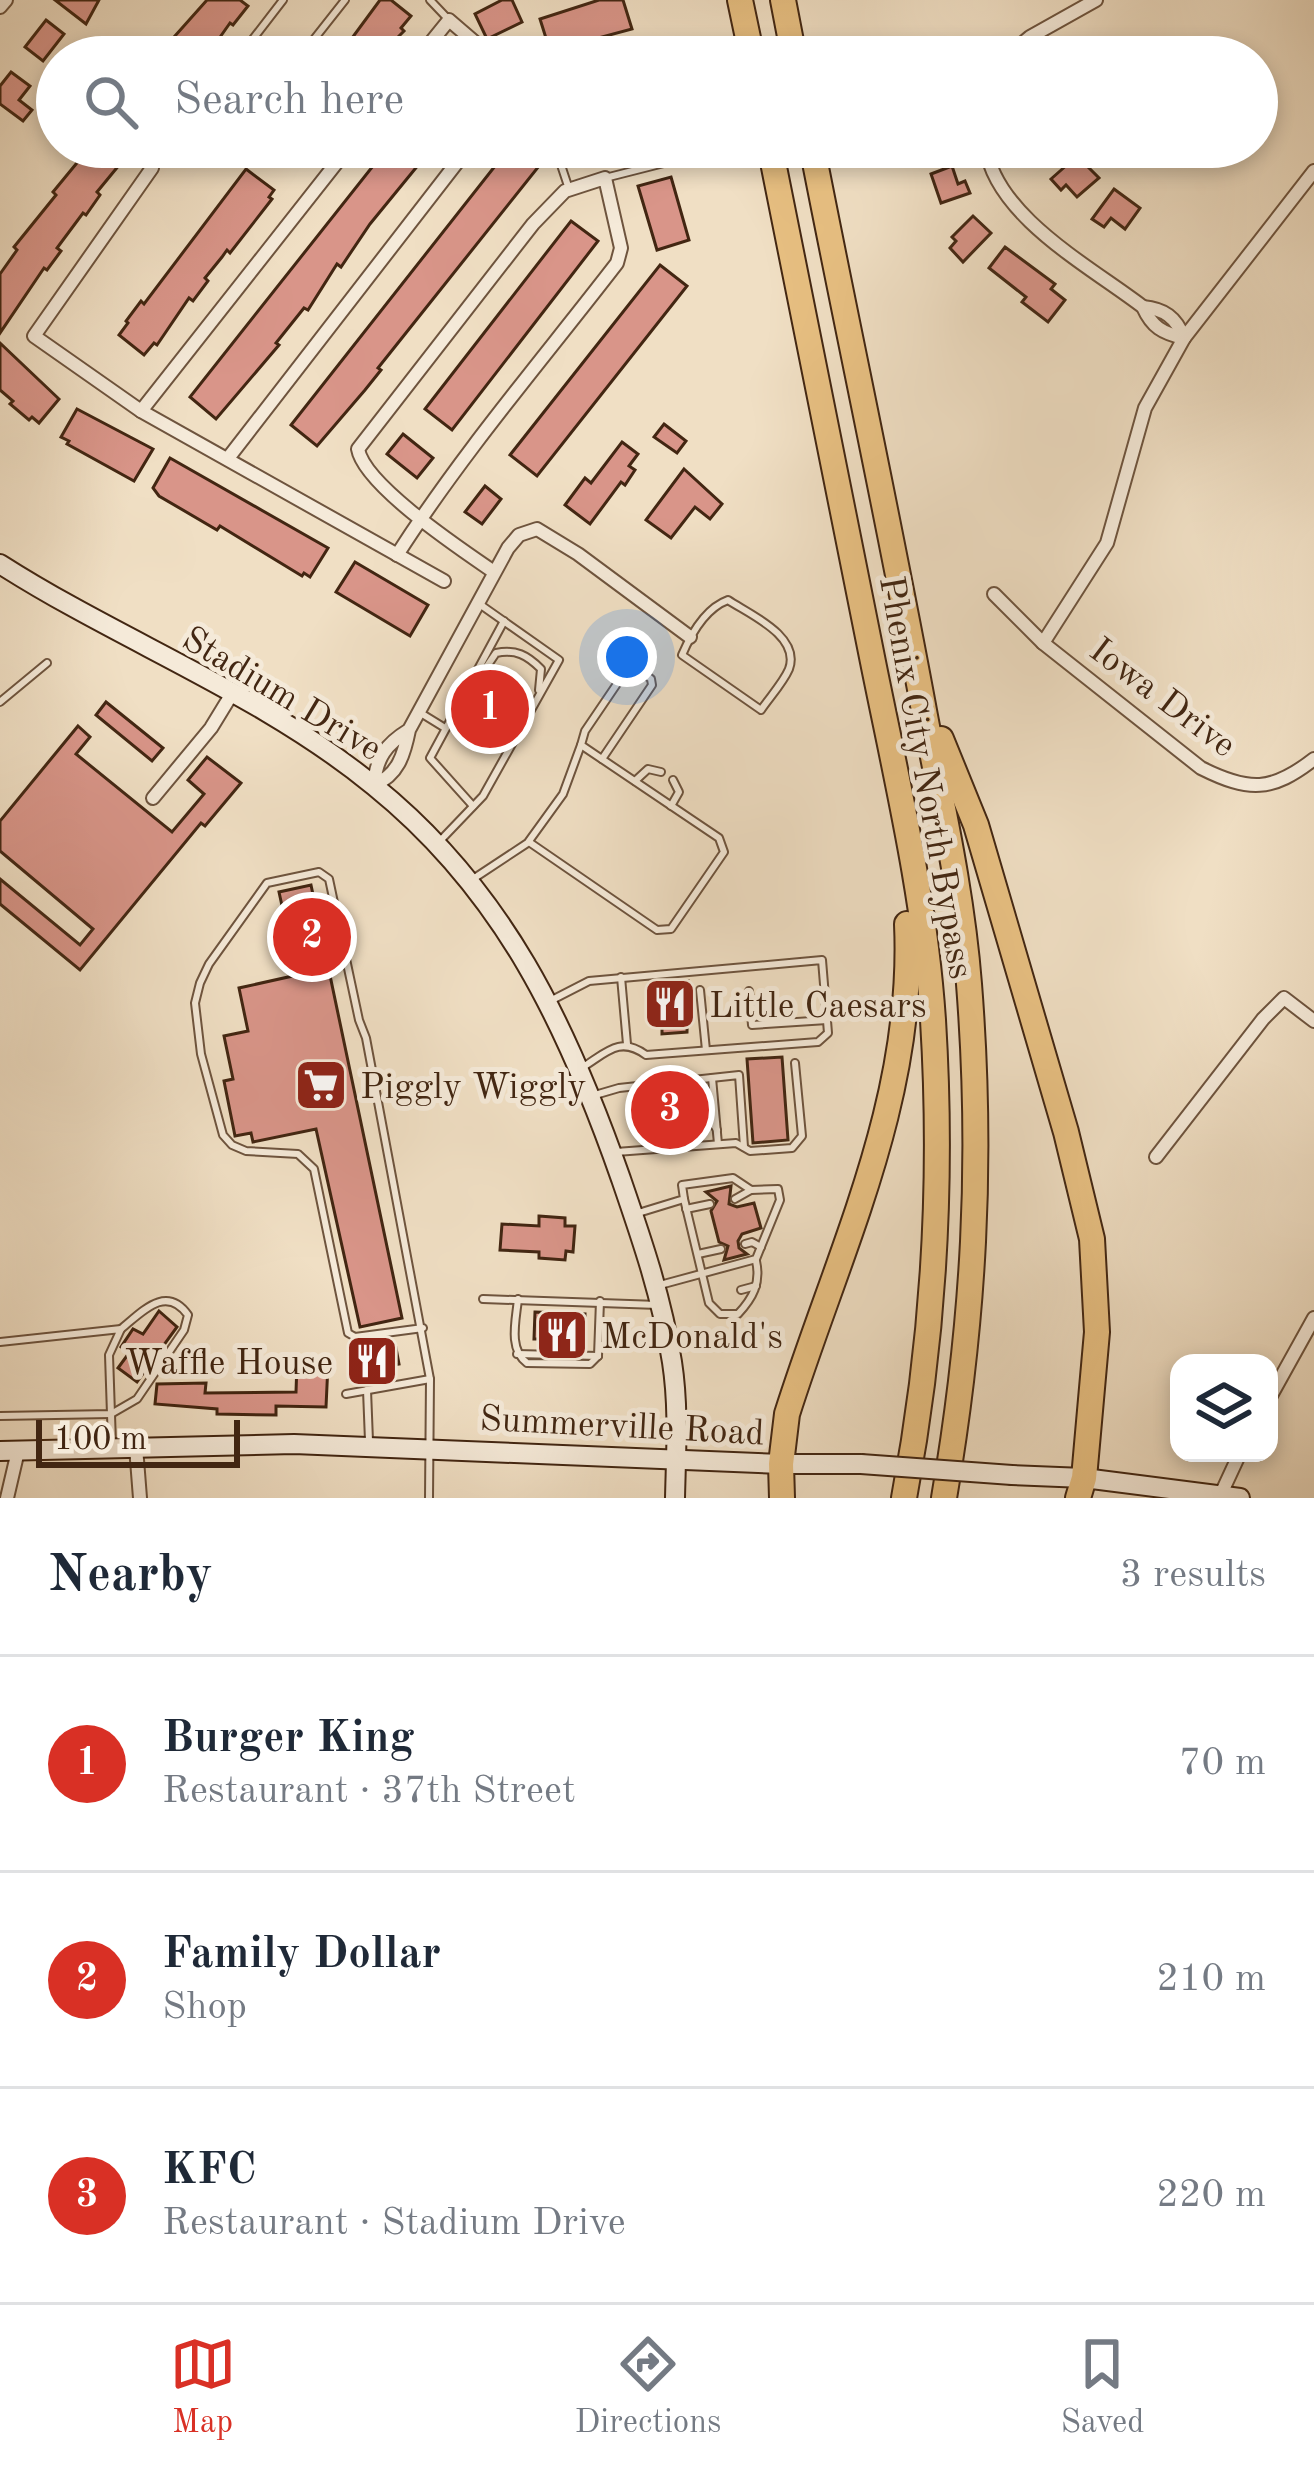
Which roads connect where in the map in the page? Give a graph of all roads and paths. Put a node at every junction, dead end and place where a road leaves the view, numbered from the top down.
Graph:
1 (6, 0) edge
2 (283, 0) edge
3 (345, 0) edge
4 (430, 0) edge
5 (740, 0) edge
6 (783, 0) edge
7 (1096, 0) edge
8 (0, 8) edge
9 (448, 20) junction
10 (255, 36) edge
11 (317, 36) edge
12 (435, 36) edge
13 (467, 36) edge
14 (748, 36) edge
15 (790, 36) edge
16 (1032, 36) edge
17 (152, 168) dead end
18 (332, 168) edge
19 (453, 168) edge
20 (562, 168) edge
21 (644, 168) edge
22 (774, 168) edge
23 (817, 168) edge
24 (992, 168) edge
25 (1314, 171) edge
26 (605, 178) junction
27 (569, 189) junction
28 (1184, 338) junction
29 (141, 411) junction
30 (229, 457) junction
31 (421, 519) junction
32 (398, 555) junction
33 (0, 565) edge
34 (494, 572) junction
35 (444, 580) dead end
36 (994, 594) dead end
37 (478, 603) junction
38 (504, 621) junction
39 (690, 637) junction
40 (1043, 643) junction
41 (642, 647) dead end
42 (47, 662) dead end
43 (631, 663) junction
44 (920, 689) junction
45 (232, 692) junction
46 (0, 702) edge
47 (419, 712) junction
48 (452, 715) junction
49 (528, 716) junction
50 (445, 728) junction
51 (581, 745) junction
52 (892, 755) junction
53 (1314, 759) edge
54 (602, 760) junction
55 (661, 772) dead end
56 (673, 780) dead end
57 (634, 782) junction
58 (374, 785) junction
59 (153, 798) dead end
60 (473, 806) junction
61 (671, 806) junction
62 (529, 842) junction
63 (436, 844) junction
64 (470, 880) junction
65 (698, 971) junction
66 (621, 977) junction
67 (749, 991) dead end
68 (549, 1002) junction
69 (827, 1020) junction
70 (1314, 1021) edge
71 (627, 1044) junction
72 (706, 1050) junction
73 (795, 1064) dead end
74 (580, 1069) junction
75 (712, 1078) junction
76 (638, 1086) junction
77 (590, 1097) junction
78 (717, 1130) junction
79 (718, 1144) junction
80 (744, 1147) junction
81 (611, 1152) junction
82 (1156, 1157) dead end
83 (751, 1190) junction
84 (684, 1199) junction
85 (735, 1199) dead end
86 (710, 1204) dead end
87 (686, 1209) junction
88 (633, 1214) junction
89 (745, 1244) dead end
90 (761, 1247) junction
91 (721, 1249) dead end
92 (698, 1255) junction
93 (756, 1259) junction
94 (703, 1273) junction
95 (756, 1286) junction
96 (741, 1290) dead end
97 (659, 1295) junction
98 (721, 1296) dead end
99 (483, 1299) dead end
100 (518, 1299) junction
101 (708, 1299) junction
102 (600, 1300) junction
103 (1314, 1318) edge
104 (423, 1328) junction
105 (121, 1329) junction
106 (0, 1342) edge
107 (430, 1379) junction
108 (1278, 1383) edge
109 (367, 1390) junction
110 (346, 1394) dead end
111 (111, 1414) junction
112 (0, 1417) edge
113 (369, 1445) junction
114 (136, 1447) junction
115 (112, 1448) junction
116 (428, 1448) junction
117 (9, 1451) edge
118 (676, 1458) junction
119 (1238, 1462) edge
120 (781, 1465) junction
121 (1081, 1488) edge
122 (1230, 1496) edge
123 (7, 1498) edge
124 (140, 1498) edge
125 (429, 1498) edge
126 (675, 1498) edge
127 (782, 1498) edge
128 (904, 1498) edge
129 (944, 1498) edge

1 - 8 street
2 - 10 lane
3 - 11 lane
4 - 9 lane
5 - 14 highway
6 - 15 highway
7 - 16 street
9 - 12 street
9 - 13 street
17 - 29 street
18 - 29 street
19 - 30 street
20 - 27 lane
21 - 26 lane
22 - 52 highway, Phenix City North Bypass
23 - 44 highway, Phenix City North Bypass
24 - 28 street
25 - 28 street
26 - 27 street
26 - 31 street
27 - 31 street
28 - 40 street
29 - 30 street
30 - 32 street
31 - 32 street
31 - 34 street
32 - 35 street
33 - 45 street, Stadium Drive
34 - 37 street
34 - 39 street
36 - 40 street, Iowa Drive
37 - 38 lane
37 - 47 street
38 - 48 lane
38 - 49 lane
39 - 39 lane
40 - 53 street, Iowa Drive
41 - 43 lane
42 - 46 lane
43 - 51 lane
43 - 54 lane
44 - 121 highway
44 - 129 highway, Phenix City North Bypass
45 - 58 street, Stadium Drive
45 - 59 street
47 - 50 lane
47 - 58 street
48 - 49 lane
48 - 50 lane
49 - 60 lane
50 - 60 lane
51 - 54 lane
51 - 62 lane
52 - 120 highway
52 - 128 highway, Phenix City North Bypass
54 - 57 lane
55 - 57 lane
56 - 61 lane
57 - 61 lane
58 - 63 street, Stadium Drive
60 - 63 lane
61 - 62 lane
62 - 64 lane
63 - 64 street, Stadium Drive
64 - 68 street, Stadium Drive
65 - 66 lane
65 - 69 lane
65 - 72 lane
66 - 68 lane
66 - 71 lane
67 - 69 lane
68 - 74 street, Stadium Drive
69 - 72 lane
70 - 82 street
71 - 72 lane
71 - 74 lane
73 - 80 lane
74 - 77 street, Stadium Drive
75 - 76 lane
75 - 78 lane
75 - 80 lane
76 - 77 lane
76 - 78 lane
77 - 81 street, Stadium Drive
78 - 79 lane
79 - 80 lane
79 - 81 lane
81 - 88 street, Stadium Drive
83 - 84 lane
83 - 85 lane
83 - 90 lane
84 - 87 lane
84 - 88 lane
86 - 87 lane
87 - 92 lane
88 - 97 street, Stadium Drive
89 - 90 lane
90 - 93 lane
91 - 92 lane
92 - 94 lane
93 - 94 lane
93 - 95 lane
94 - 97 lane
94 - 101 lane
95 - 96 lane
95 - 101 lane
97 - 102 lane
97 - 118 street, Stadium Drive
98 - 101 lane
99 - 100 lane
100 - 102 lane
100 - 102 lane
103 - 108 street
104 - 104 lane
104 - 107 lane
105 - 106 lane
105 - 111 lane
105 - 111 lane
107 - 109 lane
107 - 116 lane
109 - 110 lane
109 - 113 lane
111 - 112 lane
111 - 115 lane
113 - 114 street, Summerville Road
113 - 116 street, Summerville Road
114 - 115 street, Summerville Road
114 - 124 street
115 - 117 street, Summerville Road
116 - 118 street, Summerville Road
116 - 125 lane
117 - 123 street
118 - 120 street, Summerville Road
118 - 126 street, Stadium Drive
119 - 122 street
120 - 121 street, Summerville Road, bridge
120 - 127 highway
121 - 122 street, Summerville Road

